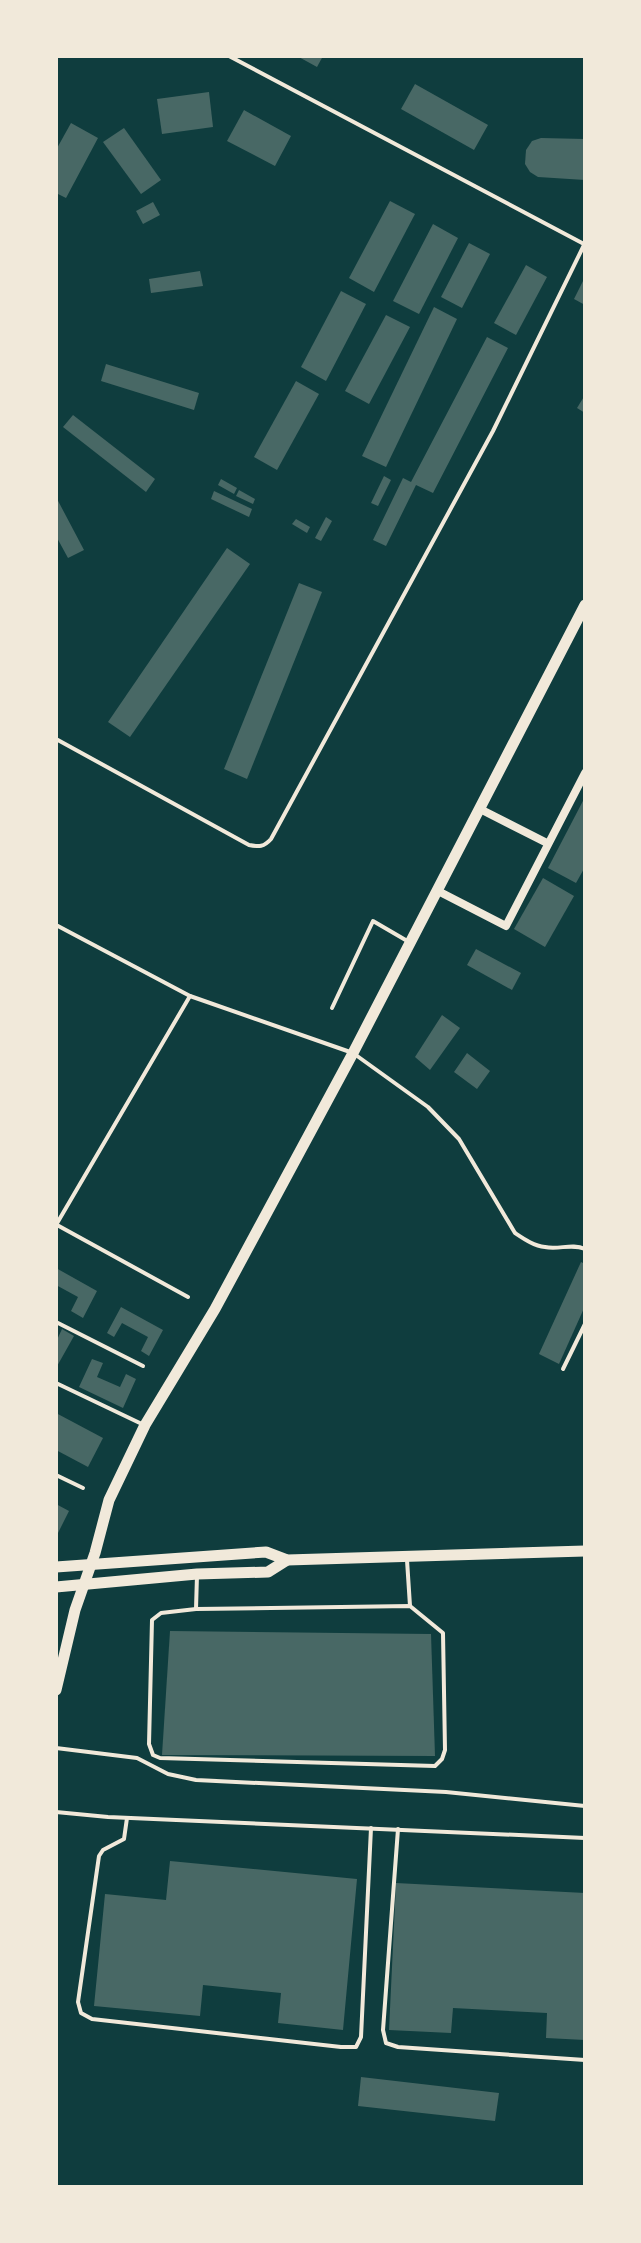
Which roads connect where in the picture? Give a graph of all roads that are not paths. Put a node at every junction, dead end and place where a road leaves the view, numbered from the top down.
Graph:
1 (229, 56) edge
2 (585, 244) edge
3 (585, 605) edge
4 (56, 739) edge
5 (585, 773) edge
6 (480, 809) junction
7 (547, 843) junction
8 (438, 891) junction
9 (56, 925) edge
10 (411, 943) junction
11 (190, 996) junction
12 (332, 1008) dead end
13 (353, 1053) junction
14 (56, 1225) edge
15 (585, 1249) edge
16 (188, 1297) dead end
17 (56, 1322) edge
18 (585, 1324) edge
19 (143, 1366) dead end
20 (563, 1369) dead end
21 (56, 1383) edge
22 (145, 1425) junction
23 (56, 1475) edge
24 (83, 1488) dead end
25 (585, 1551) edge
26 (406, 1554) junction
27 (287, 1560) junction
28 (90, 1564) junction
29 (56, 1567) edge
30 (197, 1574) junction
31 (85, 1583) junction
32 (56, 1587) edge
33 (410, 1606) junction
34 (196, 1609) junction
35 (56, 1690) edge
36 (56, 1748) edge
37 (585, 1806) edge
38 (56, 1812) edge
39 (127, 1818) junction
40 (371, 1828) junction
41 (398, 1829) junction
42 (585, 1838) edge
43 (585, 2060) edge

1 - 2 lane
2 - 4 lane
3 - 6 street
5 - 7 street
6 - 7 street
6 - 8 street
7 - 8 street
8 - 10 street
9 - 11 lane
10 - 12 lane
10 - 13 street
11 - 13 lane
11 - 14 lane
13 - 15 lane
13 - 22 street
14 - 16 lane
17 - 19 lane
18 - 20 lane
21 - 22 lane
22 - 28 street
23 - 24 lane
25 - 26 street
26 - 27 street
26 - 33 lane
27 - 28 street
27 - 30 street
28 - 29 street
28 - 31 street
30 - 31 street
30 - 34 lane
31 - 32 street
31 - 35 street
33 - 34 lane
33 - 34 lane
36 - 37 lane
38 - 39 lane
39 - 40 lane
39 - 40 lane
40 - 41 lane
41 - 42 lane
41 - 43 lane

